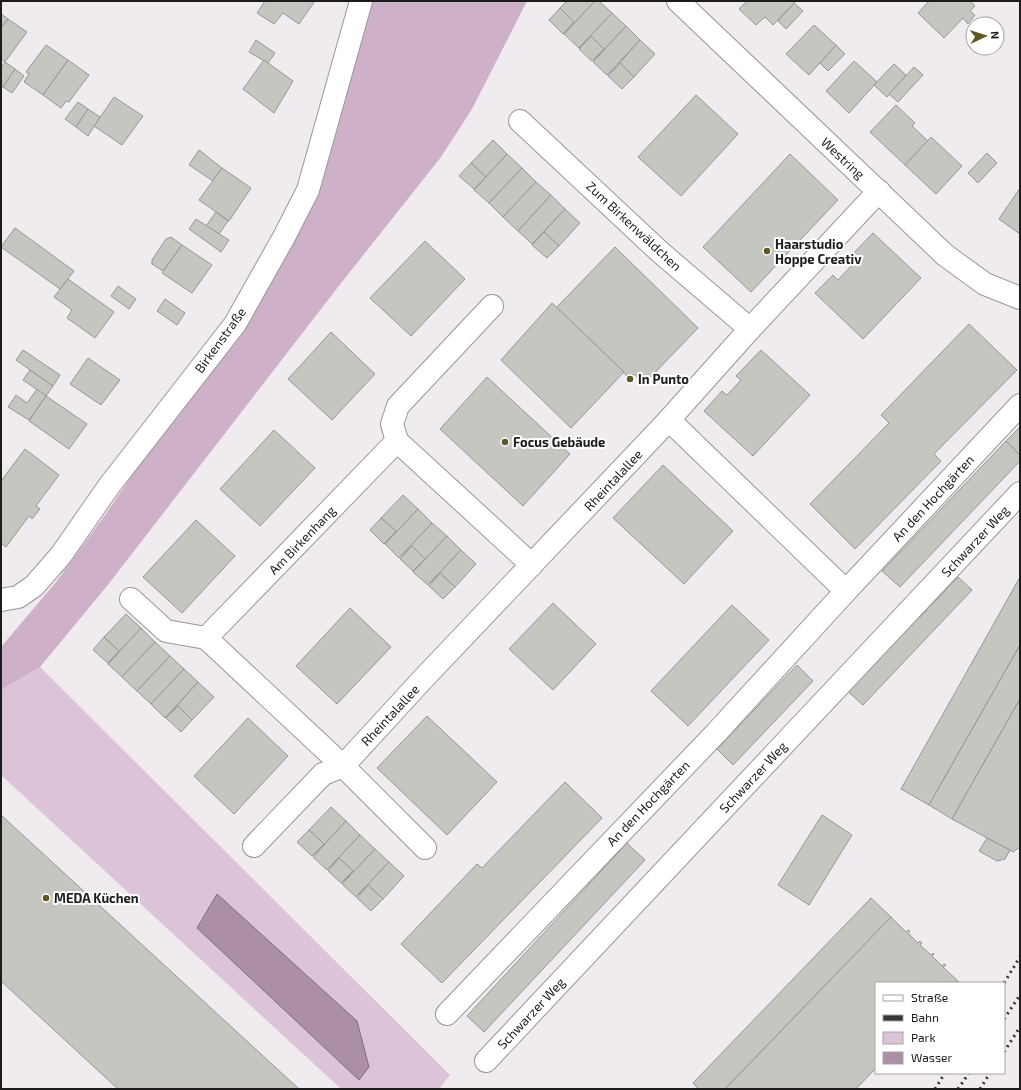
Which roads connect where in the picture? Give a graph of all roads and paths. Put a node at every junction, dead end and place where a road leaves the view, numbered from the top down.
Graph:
1 (361, 1) edge
2 (678, 1) edge
3 (520, 121) dead end
4 (880, 191) junction
5 (1020, 298) edge
6 (492, 306) dead end
7 (750, 329) junction
8 (1020, 405) edge
9 (669, 420) junction
10 (397, 441) junction
11 (1020, 493) edge
12 (532, 565) junction
13 (846, 591) junction
14 (131, 599) dead end
15 (1, 600) edge
16 (206, 638) junction
17 (343, 766) junction
18 (254, 846) dead end
19 (425, 848) dead end
20 (447, 1014) dead end
21 (486, 1061) dead end

1 - 15 street, Birkenstraße
2 - 4 street, Westring
3 - 7 street, Zum Birkenwäldchen
4 - 5 street, Westring
4 - 7 street, Rheintalallee
6 - 10 street
7 - 9 street, Rheintalallee
8 - 13 street, An den Hochgärten
9 - 12 street, Rheintalallee
9 - 13 street
10 - 12 street
10 - 16 street, Am Birkenhang
11 - 21 street, Schwarzer Weg
12 - 17 street, Rheintalallee
13 - 20 street, An den Hochgärten
14 - 16 street
16 - 17 street
17 - 18 street, Rheintalallee
17 - 19 street

